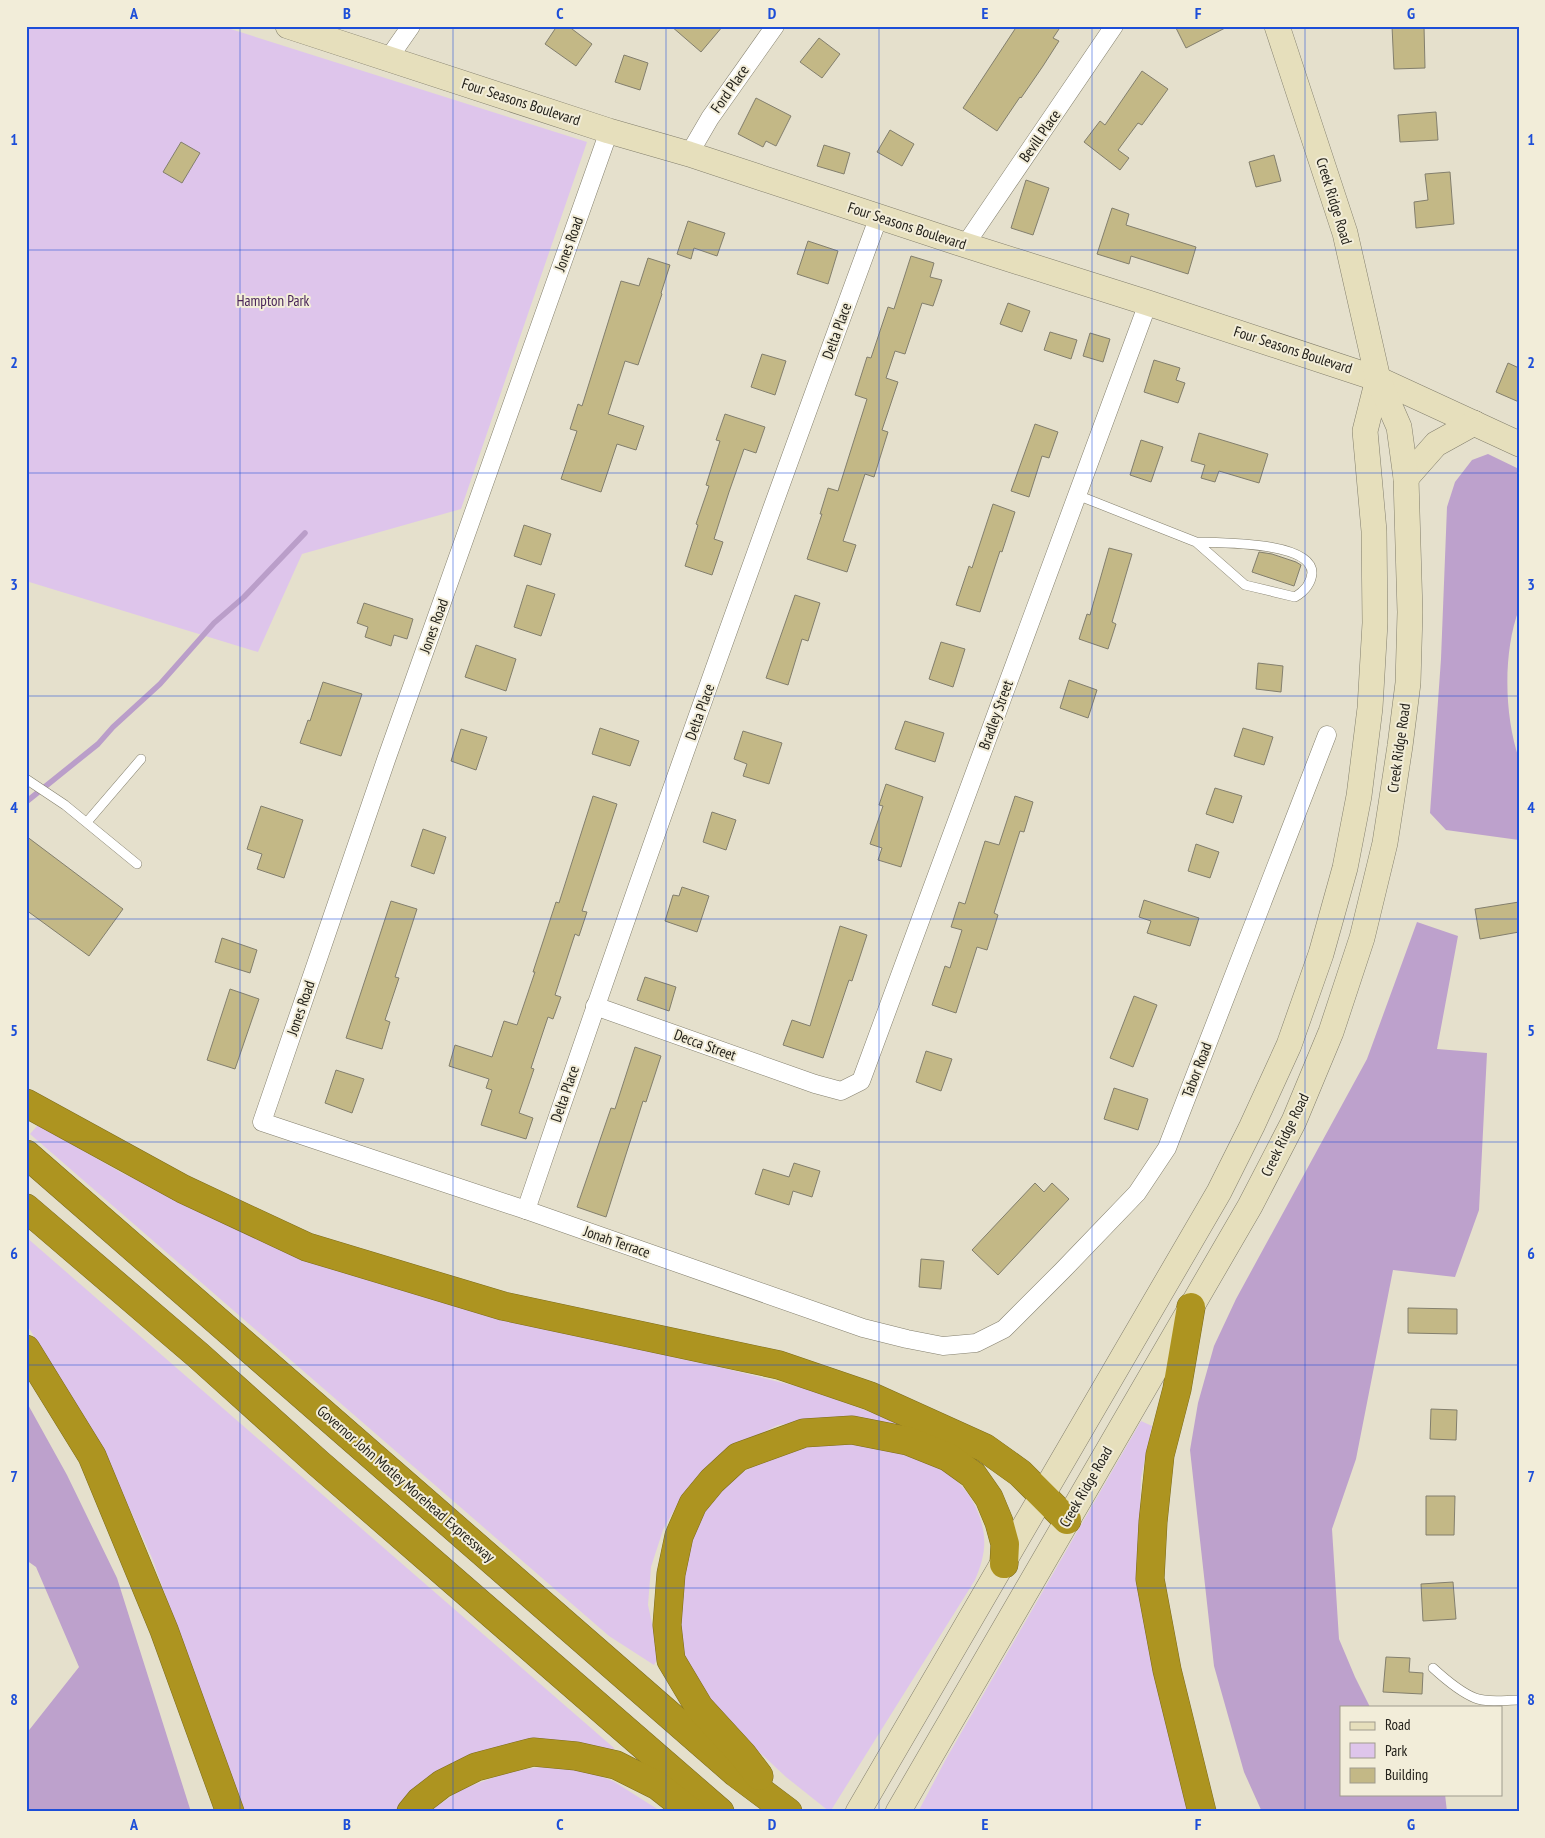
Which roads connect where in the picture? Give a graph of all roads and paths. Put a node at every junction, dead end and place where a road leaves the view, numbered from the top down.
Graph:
1 (288, 26) edge
2 (412, 26) edge
3 (775, 26) edge
4 (1114, 26) edge
5 (1277, 26) edge
6 (388, 59) junction
7 (609, 131) junction
8 (689, 154) junction
9 (879, 216) junction
10 (965, 245) junction
11 (1148, 302) junction
12 (1378, 379) junction
13 (1474, 423) junction
14 (1519, 444) edge
15 (1406, 478) junction
16 (1077, 495) junction
17 (1196, 542) junction
18 (1327, 735) dead end
19 (141, 759) dead end
20 (26, 779) edge
21 (87, 822) junction
22 (138, 864) dead end
23 (595, 1006) junction
24 (815, 1084) joint
25 (26, 1103) edge
26 (262, 1122) joint
27 (26, 1154) edge
28 (26, 1208) edge
29 (526, 1210) junction
30 (1191, 1306) junction
31 (976, 1343) joint
32 (26, 1349) edge
33 (1042, 1494) junction
34 (1067, 1520) junction
35 (1004, 1564) junction
36 (1433, 1668) dead end
37 (1519, 1700) edge
38 (785, 1809) edge
39 (898, 1810) edge
40 (230, 1812) edge
41 (412, 1812) edge
42 (691, 1812) edge
43 (720, 1812) edge
44 (858, 1812) edge
45 (1202, 1812) edge

1 - 6 main road, Four Seasons Boulevard
2 - 6 street
3 - 8 street, Ford Place
4 - 10 street, Bevill Place
5 - 12 main road, Creek Ridge Road
6 - 7 main road, Four Seasons Boulevard
7 - 8 main road, Four Seasons Boulevard
7 - 26 street, Jones Road
8 - 9 main road, Four Seasons Boulevard
9 - 10 main road, Four Seasons Boulevard
9 - 23 street, Delta Place
10 - 11 main road, Four Seasons Boulevard
11 - 12 main road, Four Seasons Boulevard
11 - 16 street, Bradley Street
12 - 13 main road, Four Seasons Boulevard
12 - 15 main road, Creek Ridge Road
12 - 33 main road, Creek Ridge Road
13 - 14 main road, Four Seasons Boulevard
13 - 15 main road
15 - 30 main road, Creek Ridge Road
16 - 17 lane
16 - 24 street, Bradley Street
17 - 17 lane
18 - 31 street, Tabor Road
19 - 21 lane
20 - 21 lane
21 - 22 lane
23 - 24 street, Decca Street
23 - 29 street, Delta Place
25 - 33 highway
26 - 29 street, Jonah Terrace
27 - 38 highway, Governor John Motley Morehead Expressway
28 - 43 highway
29 - 31 street, Jonah Terrace
30 - 34 main road, Creek Ridge Road
30 - 45 highway
32 - 40 highway
33 - 34 highway
33 - 35 main road, Creek Ridge Road
34 - 39 main road, Creek Ridge Road
35 - 38 highway
35 - 44 main road, Creek Ridge Road
36 - 37 lane
41 - 42 highway

